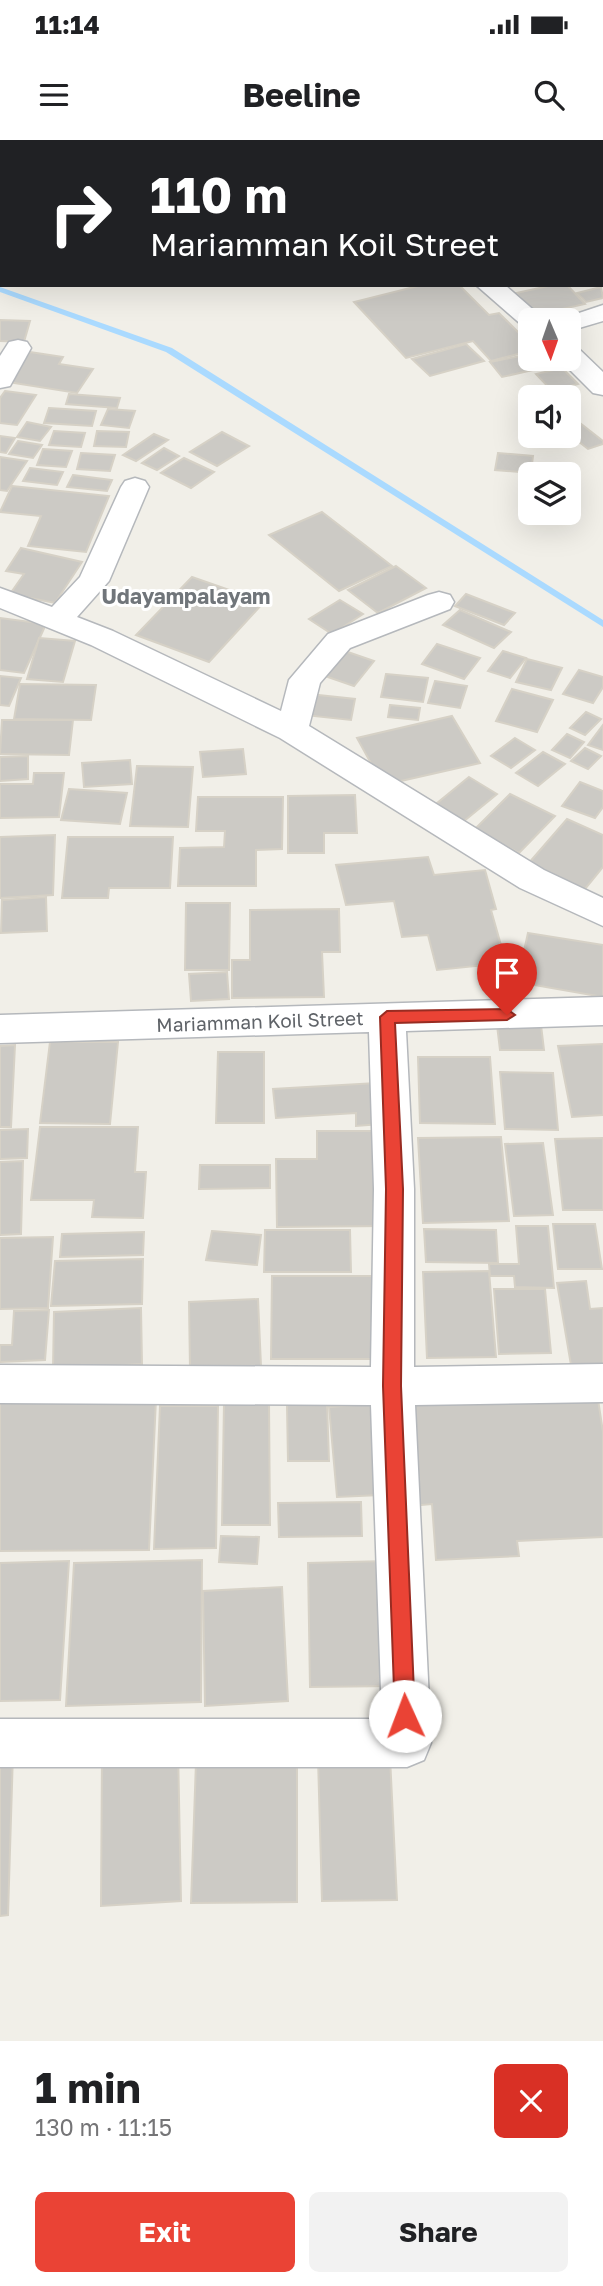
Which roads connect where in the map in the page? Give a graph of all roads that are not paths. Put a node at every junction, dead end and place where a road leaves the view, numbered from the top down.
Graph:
1 (491, 287) edge
2 (518, 309) edge
3 (603, 313) edge
4 (581, 319) edge
5 (18, 348) dead end
6 (581, 366) edge
7 (0, 380) edge
8 (603, 387) edge
9 (135, 488) dead end
10 (0, 597) edge
11 (439, 602) dead end
12 (56, 620) junction
13 (292, 730) junction
14 (603, 913) edge
15 (603, 1011) edge
16 (387, 1017) junction
17 (0, 1028) edge
18 (603, 1383) edge
19 (0, 1384) edge
20 (392, 1386) junction
21 (0, 1743) edge

1 - 2 street
3 - 4 street
5 - 7 street
6 - 8 street
9 - 12 street
10 - 12 street
11 - 13 street
12 - 13 street
13 - 14 street
15 - 16 street, Mariamman Koil Street
16 - 17 street, Mariamman Koil Street
16 - 20 street
18 - 20 street
19 - 20 street
20 - 21 street

